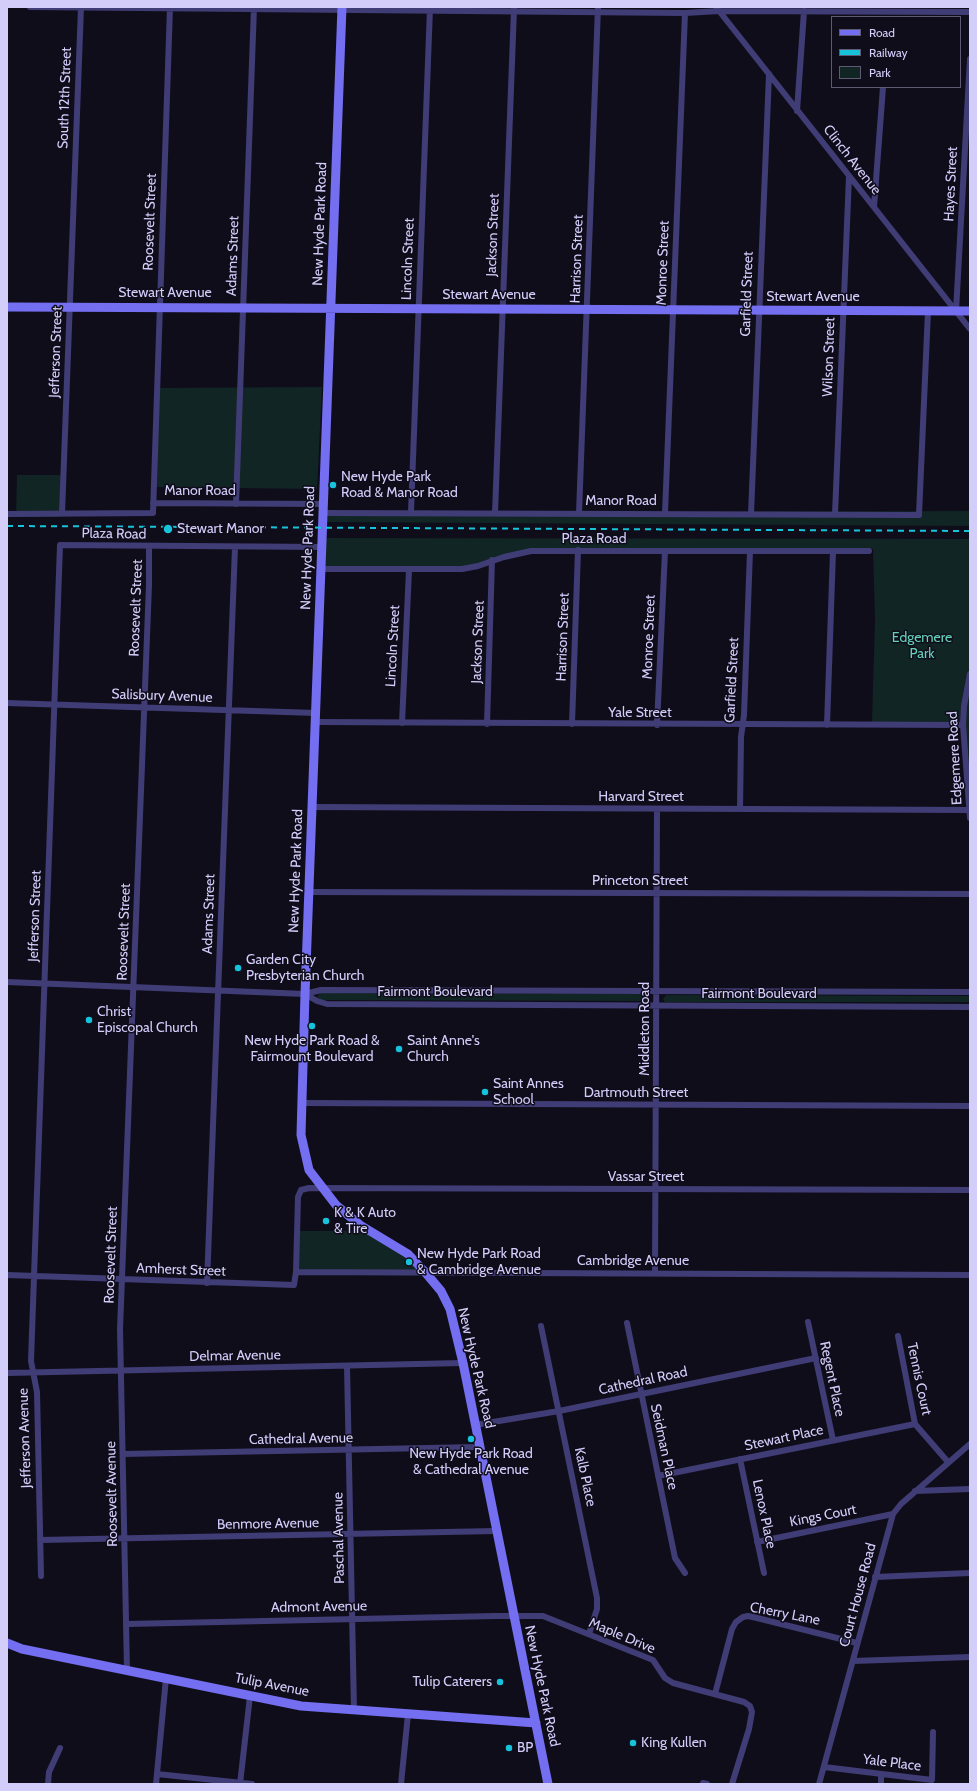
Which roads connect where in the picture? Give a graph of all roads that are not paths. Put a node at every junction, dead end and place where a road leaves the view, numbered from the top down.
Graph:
1 (30, 7) edge
2 (81, 7) edge
3 (170, 8) edge
4 (254, 8) edge
5 (342, 8) edge
6 (430, 9) edge
7 (514, 9) edge
8 (598, 9) edge
9 (718, 9) edge
10 (804, 11) junction
11 (970, 12) edge
12 (685, 13) junction
13 (888, 14) edge
14 (970, 59) edge
15 (769, 74) junction
16 (883, 88) edge
17 (798, 110) junction
18 (850, 176) junction
19 (74, 191) joint
20 (874, 207) junction
21 (7, 307) edge
22 (70, 307) junction
23 (159, 307) junction
24 (243, 308) junction
25 (331, 308) junction
26 (419, 309) junction
27 (503, 309) junction
28 (587, 310) junction
29 (673, 310) junction
30 (759, 310) junction
31 (843, 311) junction
32 (928, 311) junction
33 (956, 311) junction
34 (970, 311) edge
35 (970, 329) edge
36 (153, 503) junction
37 (236, 504) junction
38 (323, 508) junction
39 (411, 512) junction
40 (495, 513) junction
41 (579, 513) junction
42 (7, 514) edge
43 (62, 514) junction
44 (665, 514) junction
45 (751, 514) junction
46 (835, 514) junction
47 (149, 547) junction
48 (235, 547) junction
49 (322, 547) junction
50 (578, 550) junction
51 (665, 550) junction
52 (750, 551) junction
53 (869, 551) dead end
54 (833, 552) junction
55 (60, 556) joint
56 (492, 560) junction
57 (322, 569) junction
58 (409, 570) junction
59 (970, 674) edge
60 (7, 703) edge
61 (55, 704) junction
62 (144, 708) junction
63 (228, 711) junction
64 (316, 718) junction
65 (402, 724) junction
66 (487, 724) junction
67 (572, 724) junction
68 (657, 725) junction
69 (742, 725) junction
70 (963, 725) junction
71 (827, 726) junction
72 (313, 807) junction
73 (657, 809) junction
74 (740, 809) junction
75 (969, 810) edge
76 (970, 818) edge
77 (310, 892) junction
78 (657, 893) junction
79 (970, 894) edge
80 (7, 982) edge
81 (45, 984) junction
82 (134, 987) junction
83 (218, 990) junction
84 (657, 991) junction
85 (970, 992) edge
86 (305, 994) junction
87 (657, 1006) junction
88 (970, 1007) edge
89 (302, 1103) junction
90 (656, 1105) junction
91 (970, 1106) edge
92 (322, 1188) junction
93 (656, 1189) junction
94 (970, 1190) edge
95 (296, 1272) junction
96 (425, 1272) junction
97 (655, 1273) junction
98 (7, 1275) edge
99 (970, 1275) edge
100 (34, 1276) junction
101 (123, 1280) junction
102 (208, 1283) junction
103 (121, 1318) joint
104 (808, 1322) dead end
105 (627, 1323) dead end
106 (541, 1326) dead end
107 (898, 1336) dead end
108 (816, 1358) junction
109 (463, 1363) junction
110 (347, 1366) junction
111 (121, 1370) junction
112 (34, 1372) junction
113 (7, 1373) edge
114 (641, 1394) junction
115 (559, 1410) junction
116 (916, 1424) junction
117 (475, 1425) junction
118 (833, 1440) junction
119 (970, 1444) edge
120 (479, 1447) junction
121 (349, 1450) junction
122 (123, 1454) junction
123 (740, 1459) junction
124 (948, 1462) junction
125 (658, 1476) junction
126 (970, 1489) edge
127 (915, 1491) junction
128 (893, 1514) junction
129 (496, 1531) junction
130 (351, 1534) junction
131 (125, 1539) junction
132 (40, 1540) junction
133 (758, 1542) junction
134 (685, 1573) dead end
135 (764, 1573) dead end
136 (970, 1573) edge
137 (41, 1576) dead end
138 (875, 1577) junction
139 (513, 1615) junction
140 (353, 1618) junction
141 (126, 1624) junction
142 (588, 1634) junction
143 (7, 1643) edge
144 (857, 1643) junction
145 (970, 1657) edge
146 (853, 1661) junction
147 (127, 1670) junction
148 (166, 1678) junction
149 (716, 1694) junction
150 (250, 1696) junction
151 (354, 1710) junction
152 (408, 1714) junction
153 (536, 1723) junction
154 (933, 1732) dead end
155 (60, 1748) dead end
156 (824, 1767) junction
157 (157, 1774) junction
158 (881, 1774) junction
159 (48, 1784) edge
160 (156, 1784) edge
161 (240, 1784) edge
162 (252, 1784) edge
163 (401, 1784) edge
164 (548, 1784) edge
165 (732, 1784) edge
166 (819, 1784) edge
167 (881, 1784) edge

1 - 2 street
2 - 3 street
2 - 19 street, South 12th Street
3 - 4 street
3 - 23 street, Roosevelt Street
4 - 5 street
4 - 24 street, Adams Street
5 - 6 street
5 - 25 main road, New Hyde Park Road
6 - 7 street
6 - 26 street, Lincoln Street
7 - 8 street
7 - 27 street, Jackson Street
8 - 12 street
8 - 28 street, Harrison Street
9 - 10 street
9 - 12 street
9 - 15 street, Clinch Avenue
10 - 13 street
10 - 17 street
11 - 13 street
12 - 29 street, Monroe Street
14 - 33 street, Hayes Street
15 - 17 street, Clinch Avenue
15 - 30 street, Garfield Street
16 - 20 street
17 - 18 street, Clinch Avenue
18 - 20 street, Clinch Avenue
18 - 31 street, Wilson Street
19 - 22 street, Jefferson Street
20 - 33 street, Clinch Avenue
21 - 22 main road, Stewart Avenue
22 - 23 main road, Stewart Avenue
22 - 43 street, Jefferson Street
23 - 24 main road, Stewart Avenue
23 - 36 street, Roosevelt Street
24 - 25 main road, Stewart Avenue
24 - 37 street, Adams Street
25 - 26 main road, Stewart Avenue
25 - 38 main road, New Hyde Park Road
26 - 27 main road, Stewart Avenue
26 - 39 street, Lincoln Street
27 - 28 main road, Stewart Avenue
27 - 40 street, Jackson Street
28 - 29 main road, Stewart Avenue
28 - 41 street, Harrison Street
29 - 30 main road, Stewart Avenue
29 - 44 street, Monroe Street
30 - 31 main road, Stewart Avenue
30 - 45 street, Garfield Street
31 - 32 main road, Stewart Avenue
31 - 46 street, Wilson Street
32 - 33 main road, Stewart Avenue
32 - 46 street, Manor Road
33 - 34 main road, Stewart Avenue
33 - 35 street, Clinch Avenue
36 - 37 street, Manor Road
36 - 43 street, Manor Road
37 - 38 street, Manor Road
38 - 39 street, Manor Road
38 - 49 main road, New Hyde Park Road
39 - 40 street, Manor Road
40 - 41 street, Manor Road
41 - 44 street, Manor Road
42 - 43 street
44 - 45 street, Manor Road
45 - 46 street, Manor Road
47 - 48 street, Plaza Road
47 - 55 street, Plaza Road
47 - 62 street, Roosevelt Street
48 - 49 street, Plaza Road
48 - 63 street, Adams Street
49 - 57 main road, New Hyde Park Road
50 - 51 street, Plaza Road
50 - 56 street, Plaza Road
50 - 67 street, Harrison Street
51 - 52 street, Plaza Road
51 - 68 street, Monroe Street
52 - 54 street, Plaza Road
52 - 69 street, Garfield Street
53 - 54 street, Plaza Road
54 - 71 street
55 - 61 street, Jefferson Street
56 - 58 street, Plaza Road
56 - 66 street, Jackson Street
57 - 58 street, Plaza Road
57 - 64 main road, New Hyde Park Road
58 - 65 street, Lincoln Street
59 - 70 street, Edgemere Road
60 - 61 street, Salisbury Avenue
61 - 62 street, Salisbury Avenue
61 - 81 street, Jefferson Street
62 - 63 street, Salisbury Avenue
62 - 82 street, Roosevelt Street
63 - 64 street, Salisbury Avenue
63 - 83 street, Adams Street
64 - 65 street, Yale Street
64 - 72 main road, New Hyde Park Road
65 - 66 street, Yale Street
66 - 67 street, Yale Street
67 - 68 street, Yale Street
68 - 69 street, Yale Street
69 - 71 street, Yale Street
69 - 74 street, Garfield Street
70 - 71 street, Yale Street
70 - 75 street, Edgemere Road
72 - 73 street, Harvard Street
72 - 77 main road, New Hyde Park Road
73 - 74 street, Harvard Street
73 - 78 street, Middleton Road
74 - 75 street, Harvard Street
75 - 76 street, Edgemere Road
77 - 78 street, Princeton Street
77 - 86 main road, New Hyde Park Road
78 - 79 street, Princeton Street
78 - 84 street, Middleton Road
80 - 81 street
81 - 82 street
81 - 100 street, Jefferson Street
82 - 83 street
82 - 101 street, Roosevelt Street
83 - 86 street
83 - 102 street, Adams Street
84 - 85 street, Fairmont Boulevard
84 - 86 street, Fairmont Boulevard
84 - 87 street, Middleton Road
86 - 87 street, Fairmont Boulevard
86 - 89 main road, New Hyde Park Road
87 - 88 street, Fairmont Boulevard
87 - 90 street, Middleton Road
89 - 90 street, Dartmouth Street
89 - 92 main road, New Hyde Park Road
90 - 91 street, Dartmouth Street
90 - 93 street, Middleton Road
92 - 93 street, Vassar Street
92 - 95 street, Vassar Street
92 - 96 main road, New Hyde Park Road
93 - 94 street, Vassar Street
93 - 97 street, Middleton Road
95 - 96 street, Cambridge Avenue
95 - 102 street, Amherst Street
96 - 97 street, Cambridge Avenue
96 - 109 main road, New Hyde Park Road
97 - 99 street, Cambridge Avenue
98 - 100 street, Amherst Street
100 - 101 street, Amherst Street
100 - 112 street, Jefferson Avenue
101 - 102 street, Amherst Street
101 - 103 street, Roosevelt Street
103 - 111 street, Roosevelt Avenue
104 - 108 street, Regent Place
105 - 114 street, Seidman Place
106 - 115 street, Kalb Place
107 - 116 street, Tennis Court
108 - 114 street, Cathedral Road
108 - 118 street, Regent Place
109 - 110 street, Delmar Avenue
109 - 117 main road, New Hyde Park Road
110 - 111 street, Delmar Avenue
110 - 121 street, Paschal Avenue
111 - 112 street, Delmar Avenue
111 - 122 street, Roosevelt Avenue
112 - 113 street, Delmar Avenue
112 - 132 street, Jefferson Avenue
114 - 115 street, Cathedral Road
114 - 125 street, Seidman Place
115 - 117 street, Cathedral Road
115 - 142 street, Kalb Place
116 - 118 street, Stewart Place
116 - 124 street, Tennis Court
117 - 120 main road, New Hyde Park Road
118 - 123 street, Stewart Place
119 - 124 street, Court House Road
120 - 121 street, Cathedral Avenue
120 - 129 main road, New Hyde Park Road
121 - 122 street, Cathedral Avenue
121 - 130 street, Paschal Avenue
122 - 131 street, Roosevelt Avenue
123 - 125 street, Stewart Place
123 - 133 street, Lenox Place
124 - 127 street, Court House Road
125 - 134 street, Seidman Place
126 - 127 street
127 - 128 street, Court House Road
128 - 133 street, Kings Court
128 - 138 street, Court House Road
129 - 130 street, Benmore Avenue
129 - 139 main road, New Hyde Park Road
130 - 131 street, Benmore Avenue
130 - 140 street, Paschal Avenue
131 - 132 street, Benmore Avenue
131 - 141 street, Roosevelt Avenue
132 - 137 street, Jefferson Avenue
133 - 135 street, Lenox Place
136 - 138 street
138 - 144 street, Court House Road
139 - 140 street, Admont Avenue
139 - 142 street, Maple Drive
139 - 153 main road, New Hyde Park Road
140 - 141 street, Admont Avenue
140 - 151 street, Paschal Avenue
141 - 147 street, Roosevelt Avenue
142 - 149 street, Maple Drive
143 - 147 main road, Tulip Avenue
144 - 146 street, Court House Road
144 - 149 street, Cherry Lane
145 - 146 street
146 - 156 street, Court House Road
147 - 148 main road, Tulip Avenue
148 - 150 main road, Tulip Avenue
148 - 157 street
149 - 165 street, Maple Drive
150 - 151 main road, Tulip Avenue
150 - 161 street
151 - 152 main road, Tulip Avenue
152 - 153 main road, Tulip Avenue
152 - 163 street
153 - 164 main road, New Hyde Park Road
154 - 158 street, Yale Place
155 - 159 street
156 - 158 street, Yale Place
156 - 166 street, Court House Road
157 - 160 street
157 - 161 street
158 - 167 street
161 - 162 street

